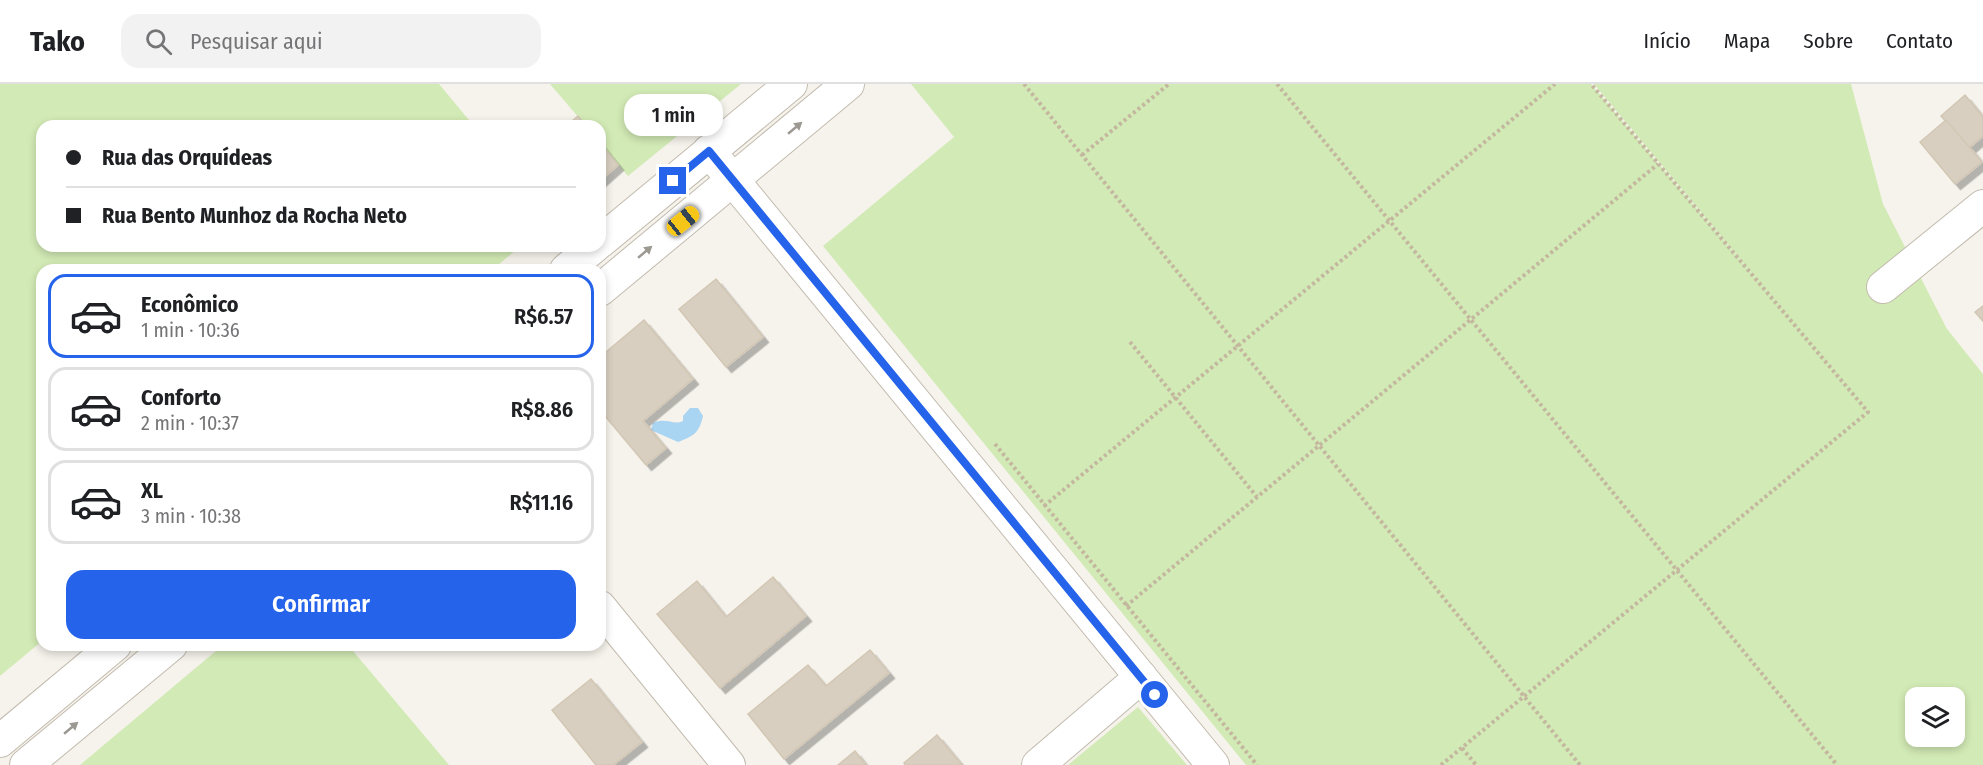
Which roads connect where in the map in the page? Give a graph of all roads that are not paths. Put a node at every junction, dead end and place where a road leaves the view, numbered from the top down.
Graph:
1 (791, 84) edge
2 (848, 84) edge
3 (709, 151) junction
4 (733, 179) junction
5 (1983, 206) edge
6 (606, 237) edge
7 (588, 252) edge
8 (573, 264) edge
9 (606, 285) edge
10 (1883, 287) dead end
11 (606, 614) edge
12 (108, 651) edge
13 (164, 651) edge
14 (1141, 677) junction
15 (0, 741) edge
16 (26, 765) edge
17 (729, 765) edge
18 (1038, 765) edge
19 (1213, 765) edge

1 - 3 street
4 -> 2 street
3 - 4 street
3 - 6 street
9 -> 4 street
4 - 14 street
5 - 10 street
7 - 8 street
11 - 17 street
12 - 15 street
16 -> 13 street
14 - 18 street
14 - 19 street

